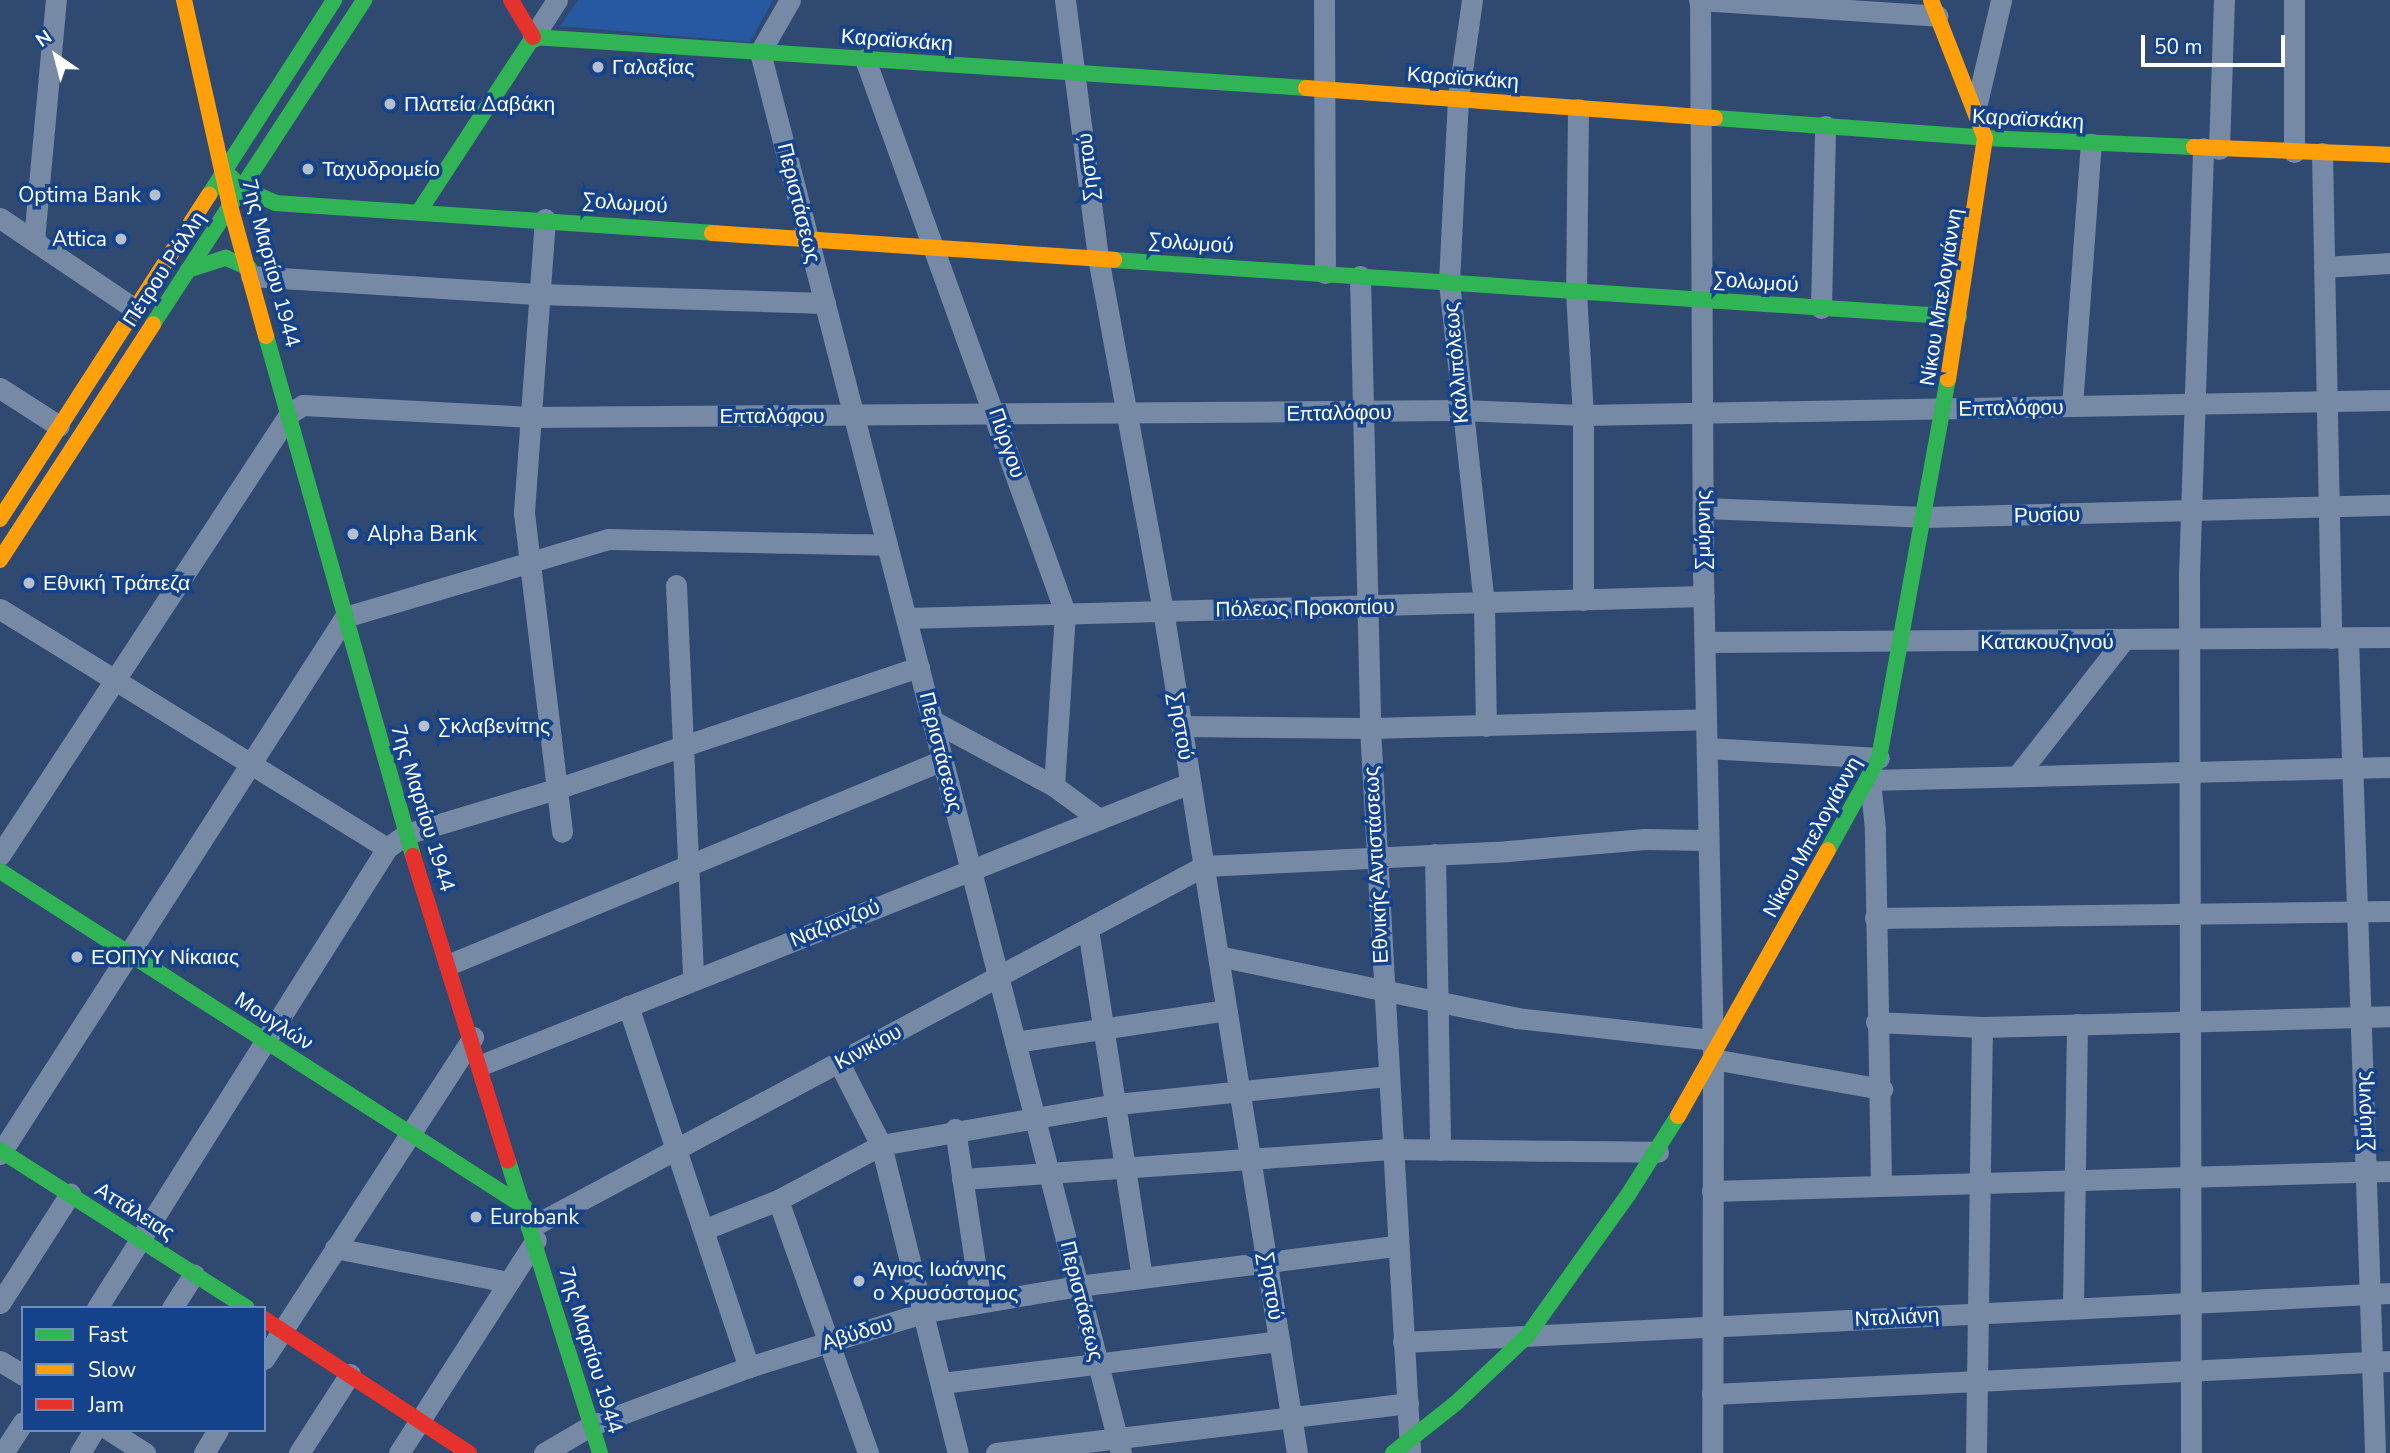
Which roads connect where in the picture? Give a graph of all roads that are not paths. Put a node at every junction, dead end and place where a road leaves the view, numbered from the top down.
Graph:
1 (55, 0) edge
2 (184, 0) edge
3 (334, 0) edge
4 (364, 0) edge
5 (511, 0) edge
6 (557, 0) edge
7 (790, 0) edge
8 (1065, 0) edge
9 (1324, 0) edge
10 (1472, 0) edge
11 (1700, 0) edge
12 (2001, 0) edge
13 (2224, 0) edge
14 (2294, 0) edge
15 (1934, 8) edge
16 (533, 37) junction
17 (760, 52) junction
18 (865, 59) junction
19 (1077, 74) junction
20 (1325, 91) junction
21 (1458, 98) junction
22 (1976, 107) junction
23 (1578, 109) junction
24 (1702, 118) junction
25 (1825, 127) junction
26 (1985, 138) junction
27 (2091, 144) junction
28 (2211, 149) junction
29 (2294, 152) junction
30 (2322, 153) junction
31 (2390, 155) edge
32 (225, 171) junction
33 (242, 188) junction
34 (230, 206) junction
35 (420, 210) junction
36 (0, 218) edge
37 (545, 219) junction
38 (807, 237) junction
39 (34, 240) junction
40 (935, 246) junction
41 (1098, 257) junction
42 (2390, 263) edge
43 (2324, 267) junction
44 (188, 270) junction
45 (250, 272) junction
46 (1325, 273) junction
47 (1360, 276) junction
48 (1448, 282) junction
49 (1576, 291) junction
50 (539, 294) junction
51 (1703, 300) junction
52 (825, 303) junction
53 (1821, 308) junction
54 (135, 309) junction
55 (1959, 317) junction
56 (0, 388) edge
57 (2390, 400) edge
58 (2326, 401) junction
59 (2072, 406) junction
60 (2191, 406) junction
61 (1944, 409) junction
62 (1460, 410) junction
63 (290, 412) junction
64 (1704, 412) junction
65 (997, 413) junction
66 (1127, 414) junction
67 (1360, 414) junction
68 (1583, 415) junction
69 (852, 416) junction
70 (531, 417) junction
71 (59, 426) junction
72 (2390, 505) edge
73 (2329, 507) junction
74 (1703, 508) junction
75 (2191, 513) junction
76 (1924, 517) junction
77 (0, 519) edge
78 (886, 545) junction
79 (529, 560) junction
80 (0, 561) edge
81 (677, 585) dead end
82 (1704, 597) junction
83 (1583, 600) junction
84 (1484, 604) junction
85 (1368, 608) junction
86 (0, 609) edge
87 (1163, 610) junction
88 (1065, 612) junction
89 (345, 617) junction
90 (906, 618) junction
91 (2390, 637) edge
92 (2339, 638) junction
93 (1705, 642) junction
94 (2122, 642) junction
95 (2189, 642) junction
96 (1901, 643) junction
97 (919, 667) junction
98 (115, 679) junction
99 (1706, 719) junction
100 (933, 721) junction
101 (1181, 726) junction
102 (1486, 726) junction
103 (1370, 728) junction
104 (685, 746) junction
105 (1707, 748) junction
106 (1879, 758) junction
107 (943, 760) junction
108 (252, 761) junction
109 (2390, 767) edge
110 (2355, 768) junction
111 (2189, 769) junction
112 (2017, 776) junction
113 (1870, 780) junction
114 (1190, 783) junction
115 (1054, 786) junction
116 (556, 789) junction
117 (1099, 819) junction
118 (562, 832) dead end
119 (406, 834) junction
120 (1709, 840) junction
121 (387, 848) junction
122 (1434, 854) junction
123 (0, 856) edge
124 (1376, 856) junction
125 (689, 865) junction
126 (1204, 866) junction
127 (971, 868) junction
128 (0, 871) edge
129 (2360, 911) junction
130 (2390, 911) edge
131 (2192, 916) junction
132 (1875, 918) junction
133 (1088, 929) junction
134 (129, 953) junction
135 (1218, 956) junction
136 (450, 964) junction
137 (999, 977) junction
138 (693, 980) junction
139 (1382, 988) junction
140 (1437, 1000) junction
141 (628, 1006) junction
142 (1227, 1010) junction
143 (2390, 1016) edge
144 (2363, 1017) junction
145 (2192, 1021) junction
146 (1876, 1022) junction
147 (2077, 1024) junction
148 (1982, 1027) junction
149 (1104, 1028) junction
150 (473, 1037) junction
151 (269, 1042) junction
152 (1015, 1042) junction
153 (1713, 1050) junction
154 (839, 1063) junction
155 (481, 1065) junction
156 (1387, 1076) junction
157 (1882, 1088) junction
158 (1239, 1090) junction
159 (1117, 1104) junction
160 (1034, 1116) junction
161 (955, 1129) junction
162 (411, 1132) junction
163 (881, 1145) junction
164 (1391, 1149) junction
165 (676, 1150) junction
166 (1440, 1150) junction
167 (1, 1152) edge
168 (1658, 1152) junction
169 (1250, 1158) junction
170 (1126, 1164) junction
171 (1048, 1170) junction
172 (2390, 1171) edge
173 (2365, 1172) junction
174 (2188, 1176) junction
175 (2077, 1178) junction
176 (962, 1179) junction
177 (1981, 1181) junction
178 (1881, 1184) junction
179 (1712, 1191) junction
180 (70, 1194) junction
181 (778, 1200) junction
182 (531, 1225) junction
183 (703, 1230) junction
184 (141, 1239) junction
185 (1396, 1246) junction
186 (335, 1248) junction
187 (1267, 1262) junction
188 (194, 1274) junction
189 (1142, 1277) junction
190 (509, 1282) junction
191 (1078, 1286) junction
192 (2380, 1294) edge
193 (0, 1303) edge
194 (981, 1303) junction
195 (2191, 1303) junction
196 (98, 1306) edge
197 (173, 1306) edge
198 (244, 1306) edge
199 (2073, 1308) junction
200 (926, 1312) junction
201 (1978, 1313) junction
202 (266, 1320) edge
203 (1712, 1327) junction
204 (283, 1330) junction
205 (1527, 1336) junction
206 (1279, 1341) junction
207 (828, 1342) junction
208 (1403, 1342) junction
209 (266, 1356) edge
210 (0, 1361) edge
211 (2379, 1362) edge
212 (1098, 1364) junction
213 (749, 1367) junction
214 (2191, 1370) junction
215 (21, 1374) edge
216 (350, 1374) junction
217 (1977, 1381) junction
218 (942, 1383) junction
219 (1712, 1394) junction
220 (1408, 1403) junction
221 (1291, 1416) junction
222 (421, 1420) junction
223 (21, 1425) edge
224 (592, 1425) junction
225 (93, 1432) edge
226 (112, 1432) edge
227 (217, 1432) edge
228 (1119, 1446) edge
229 (1404, 1449) edge
230 (3, 1453) edge
231 (80, 1453) edge
232 (145, 1453) edge
233 (204, 1453) edge
234 (299, 1453) edge
235 (399, 1453) edge
236 (468, 1453) edge
237 (544, 1453) edge
238 (600, 1453) edge
239 (867, 1453) edge
240 (958, 1453) edge
241 (996, 1453) edge
242 (1297, 1453) edge
243 (1712, 1453) edge
244 (1976, 1453) edge
245 (2191, 1453) edge
246 (2375, 1453) edge

1 - 39 street
2 - 32 main road
3 - 32 main road, Πέτρου Ράλλη
4 - 33 main road, Πέτρου Ράλλη
5 - 16 main road
6 - 16 street
7 - 17 street
8 - 19 street, Σηστού
9 - 20 street
10 - 21 street, Καλλιπόλεως
11 - 15 street
11 - 24 street, Σμύρνης
12 - 22 street
13 - 28 street
14 - 29 street
15 - 22 main road, Νίκου Μπελογιάννη
16 - 17 main road, Καραϊσκάκη
16 - 35 main road
17 - 18 main road, Καραϊσκάκη
17 - 38 street, Περιστάσεως
18 - 19 main road, Καραϊσκάκη
18 - 40 street, Πύργου
19 - 20 main road, Καραϊσκάκη
19 - 41 street, Σηστού
20 - 21 main road, Καραϊσκάκη
20 - 46 street
21 - 23 main road, Καραϊσκάκη
21 - 48 street, Καλλιπόλεως
22 - 26 main road, Νίκου Μπελογιάννη
23 - 24 main road, Καραϊσκάκη
23 - 49 street
24 - 25 main road, Καραϊσκάκη
24 - 51 street, Σμύρνης
25 - 26 main road, Καραϊσκάκη
25 - 53 street
26 - 27 main road, Καραϊσκάκη
26 - 55 main road, Νίκου Μπελογιάννη
27 - 28 main road, Καραϊσκάκη
27 - 59 street
28 - 29 main road, Καραϊσκάκη
28 - 60 street
29 - 30 main road, Καραϊσκάκη
30 - 31 main road, Καραϊσκάκη
30 - 43 street, Σμύρνης
32 - 33 main road
32 - 34 main road, 7ης Μαρτίου 1944
32 - 54 main road, Πέτρου Ράλλη
33 - 34 main road, Πέτρου Ράλλη
33 - 35 main road
34 - 44 main road, Πέτρου Ράλλη
34 - 45 main road, 7ης Μαρτίου 1944
35 - 37 main road, Σολωμού
36 - 39 street
37 - 38 main road, Σολωμού
37 - 50 street
38 - 40 main road, Σολωμού
38 - 52 street, Περιστάσεως
39 - 54 street
40 - 41 main road, Σολωμού
40 - 65 street, Πύργου
41 - 46 main road, Σολωμού
41 - 66 street, Σηστού
42 - 43 street
43 - 58 street, Σμύρνης
44 - 45 main road
44 - 80 main road, Πέτρου Ράλλη
45 - 50 street
45 - 63 main road, 7ης Μαρτίου 1944
46 - 47 main road, Σολωμού
47 - 48 main road, Σολωμού
47 - 67 street, Εθνικής Αντιστάσεως
48 - 49 main road, Σολωμού
48 - 62 street, Καλλιπόλεως
49 - 51 main road, Σολωμού
49 - 68 street
50 - 52 street
50 - 70 street
51 - 53 main road, Σολωμού
51 - 64 street, Σμύρνης
52 - 69 street, Περιστάσεως
53 - 55 main road, Σολωμού
54 - 71 main road, Πέτρου Ράλλη
55 - 61 main road, Νίκου Μπελογιάννη
56 - 71 street
57 - 58 street, Επταλόφου
58 - 60 street, Επταλόφου
58 - 73 street, Σμύρνης
59 - 60 street, Επταλόφου
59 - 61 street, Επταλόφου
60 - 75 street
61 - 64 street, Επταλόφου
61 - 76 main road, Νίκου Μπελογιάννη
62 - 67 street, Επταλόφου
62 - 68 street, Επταλόφου
62 - 84 street, Καλλιπόλεως
63 - 70 street, Επταλόφου
63 - 89 main road, 7ης Μαρτίου 1944
63 - 98 street
64 - 68 street, Επταλόφου
64 - 74 street, Σμύρνης
65 - 66 street, Επταλόφου
65 - 69 street, Επταλόφου
65 - 88 street, Πύργου
66 - 67 street, Επταλόφου
66 - 87 street, Σηστού
67 - 85 street, Εθνικής Αντιστάσεως
68 - 83 street
69 - 70 street, Επταλόφου
69 - 78 street, Περιστάσεως
70 - 79 street
71 - 77 main road, Πέτρου Ράλλη
72 - 73 street, Ρυσίου
73 - 75 street, Ρυσίου
73 - 92 street, Σμύρνης
74 - 76 street, Ρυσίου
74 - 82 street, Σμύρνης
75 - 76 street, Ρυσίου
75 - 95 street
76 - 96 main road, Νίκου Μπελογιάννη
78 - 79 street
78 - 90 street, Περιστάσεως
79 - 89 street
79 - 116 street
81 - 104 street
82 - 83 street, Πόλεως Προκοπίου
82 - 93 street, Σμύρνης
83 - 84 street, Πόλεως Προκοπίου
84 - 85 street, Πόλεως Προκοπίου
84 - 102 street, Καλλιπόλεως
85 - 87 street, Πόλεως Προκοπίου
85 - 103 street, Εθνικής Αντιστάσεως
86 - 98 street
87 - 88 street, Πόλεως Προκοπίου
87 - 101 street, Σηστού
88 - 90 street, Πόλεως Προκοπίου
88 - 115 street, Πύργου
89 - 108 street
89 - 119 main road, 7ης Μαρτίου 1944
90 - 97 street, Περιστάσεως
91 - 92 street, Κατακουζηνού
92 - 95 street, Κατακουζηνού
92 - 110 street, Σμύρνης
93 - 96 street, Κατακουζηνού
93 - 99 street, Σμύρνης
94 - 95 street, Κατακουζηνού
94 - 96 street, Κατακουζηνού
94 - 112 street
95 - 111 street
96 - 106 main road, Νίκου Μπελογιάννη
97 - 100 street, Περιστάσεως
97 - 104 street
98 - 108 street
98 - 123 street
99 - 102 street
99 - 105 street, Σμύρνης
100 - 107 street, Περιστάσεως
100 - 115 street
101 - 103 street
101 - 114 street, Σηστού
102 - 103 street
103 - 124 street, Εθνικής Αντιστάσεως
104 - 116 street
104 - 125 street
105 - 106 street
105 - 120 street, Σμύρνης
106 - 113 main road, Νίκου Μπελογιάννη
107 - 125 street
107 - 127 street, Περιστάσεως
108 - 121 street
108 - 134 street
109 - 110 street
110 - 111 street
110 - 129 street, Σμύρνης
111 - 112 street
111 - 131 street
112 - 113 street
113 - 132 street
113 - 153 main road, Νίκου Μπελογιάννη
114 - 117 street, Ναζιανζού
114 - 126 street, Σηστού
115 - 117 street
116 - 118 street
116 - 119 street
117 - 127 street, Ναζιανζού
119 - 121 street
119 - 136 main road, 7ης Μαρτίου 1944
120 - 122 street
120 - 153 street, Σμύρνης
121 - 151 street
122 - 124 street
122 - 140 street
124 - 126 street
124 - 139 street, Εθνικής Αντιστάσεως
125 - 136 street
125 - 138 street
126 - 133 street, Κινικίου
126 - 135 street, Σηστού
127 - 137 street, Περιστάσεως
127 - 138 street, Ναζιανζού
128 - 134 main road, Μουγλών
129 - 130 street
129 - 131 street
129 - 144 street, Σμύρνης
131 - 132 street
131 - 145 street
132 - 146 street
133 - 137 street, Κινικίου
133 - 149 street
134 - 151 main road, Μουγλών
134 - 167 street
135 - 139 street
135 - 142 street, Σηστού
136 - 150 main road, 7ης Μαρτίου 1944
137 - 152 street, Περιστάσεως
137 - 154 street, Κινικίου
138 - 141 street, Ναζιανζού
139 - 140 street
139 - 156 street, Εθνικής Αντιστάσεως
140 - 153 street
140 - 166 street
141 - 155 street, Ναζιανζού
141 - 165 street
142 - 149 street
142 - 158 street, Σηστού
143 - 144 street
144 - 145 street
144 - 173 street, Σμύρνης
145 - 147 street
145 - 174 street
146 - 148 street
146 - 157 street
147 - 148 street
147 - 175 street
148 - 177 street
149 - 152 street
149 - 159 street
150 - 155 main road, 7ης Μαρτίου 1944
150 - 162 street
151 - 162 main road, Μουγλών
151 - 184 street
152 - 160 street, Περιστάσεως
153 - 157 street
153 - 168 main road, Νίκου Μπελογιάννη
153 - 179 street, Σμύρνης
154 - 163 street
154 - 165 street, Κινικίου
155 - 182 main road, 7ης Μαρτίου 1944
156 - 158 street
156 - 164 street, Εθνικής Αντιστάσεως
157 - 178 street
158 - 159 street
158 - 169 street, Σηστού
159 - 160 street
159 - 170 street
160 - 161 street
160 - 171 street, Περιστάσεως
161 - 163 street
161 - 176 street
162 - 182 main road, Μουγλών
162 - 186 street
163 - 181 street
163 - 200 street
164 - 166 street
164 - 169 street
164 - 185 street, Εθνικής Αντιστάσεως
165 - 182 street, Κινικίου
165 - 183 street
166 - 168 street
167 - 180 main road, Αττάλειας
168 - 205 main road, Νίκου Μπελογιάννη
169 - 170 street
169 - 187 street, Σηστού
170 - 171 street
170 - 189 street
171 - 176 street
171 - 191 street, Περιστάσεως
172 - 173 street
173 - 174 street
173 - 192 street, Σμύρνης
174 - 175 street
174 - 195 street
175 - 177 street
175 - 199 street
176 - 194 street
177 - 178 street
177 - 201 street
178 - 179 street
179 - 203 street, Σμύρνης
180 - 184 main road, Αττάλειας
180 - 193 street
181 - 183 street
181 - 207 street
182 - 190 street
182 - 224 main road, 7ης Μαρτίου 1944
183 - 213 street
184 - 188 main road, Αττάλειας
184 - 196 street
185 - 187 street, Αβύδου
185 - 208 street, Εθνικής Αντιστάσεως
186 - 190 street
186 - 204 street
187 - 189 street, Αβύδου
187 - 206 street, Σηστού
188 - 197 street
188 - 198 main road, Αττάλειας
189 - 191 street, Αβύδου
190 - 222 street
191 - 194 street, Αβύδου
191 - 212 street, Περιστάσεως
192 - 195 street, Νταλιάνη
192 - 211 street, Σμύρνης
194 - 200 street, Αβύδου
195 - 199 street, Νταλιάνη
195 - 214 street
199 - 201 street, Νταλιάνη
200 - 207 street, Αβύδου
200 - 218 street
201 - 203 street, Νταλιάνη
201 - 217 street
202 - 204 main road
203 - 205 street, Νταλιάνη
203 - 219 street, Σμύρνης
204 - 209 street
204 - 216 main road
205 - 208 street, Νταλιάνη
205 - 229 main road, Νίκου Μπελογιάννη
206 - 212 street
206 - 221 street, Σηστού
207 - 213 street, Αβύδου
207 - 239 street
208 - 220 street, Εθνικής Αντιστάσεως
210 - 215 street
211 - 214 street
211 - 246 street, Σμύρνης
212 - 218 street
212 - 228 street, Περιστάσεως
213 - 224 street, Αβύδου
214 - 217 street
214 - 245 street
216 - 222 main road
216 - 234 street
217 - 219 street
217 - 244 street
218 - 240 street
219 - 243 street, Σμύρνης
220 - 221 street
220 - 229 street, Εθνικής Αντιστάσεως
221 - 228 street
221 - 242 street, Σηστού
222 - 235 street
222 - 236 main road
223 - 230 street
224 - 237 street, Αβύδου
224 - 238 main road, 7ης Μαρτίου 1944
225 - 231 street
226 - 232 street
227 - 233 street
228 - 241 street

